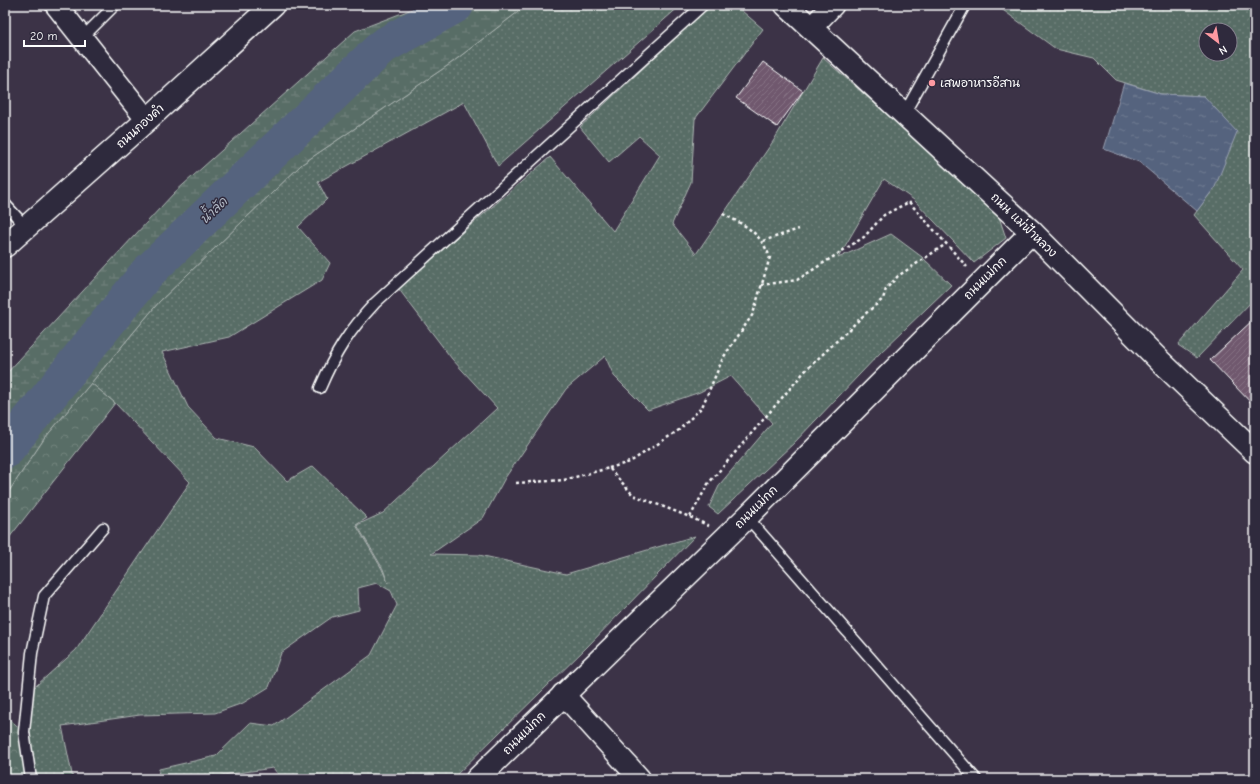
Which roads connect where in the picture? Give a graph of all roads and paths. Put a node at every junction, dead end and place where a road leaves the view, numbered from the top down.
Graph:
1 (56, 5) edge
2 (115, 5) edge
3 (273, 5) edge
4 (703, 5) edge
5 (786, 5) edge
6 (833, 5) edge
7 (966, 5) edge
8 (811, 28) junction
9 (82, 38) junction
10 (904, 114) junction
11 (147, 120) junction
12 (5, 204) edge
13 (721, 213) dead end
14 (26, 227) junction
15 (799, 229) dead end
16 (1032, 232) junction
17 (763, 241) junction
18 (946, 244) junction
19 (5, 246) edge
20 (982, 282) junction
21 (762, 285) junction
22 (320, 388) dead end
23 (1255, 452) edge
24 (609, 468) junction
25 (516, 483) dead end
26 (690, 517) junction
27 (746, 517) junction
28 (103, 528) dead end
29 (727, 535) junction
30 (563, 694) junction
31 (31, 779) edge
32 (477, 779) edge
33 (640, 779) edge
34 (976, 779) edge

1 - 9 street
2 - 9 lane
3 - 11 street, ถนนกองคำ
4 - 22 lane
5 - 8 street, ถนน แม่ฟ้าหลวง
6 - 8 street
7 - 10 lane
8 - 10 street, ถนน แม่ฟ้าหลวง
9 - 11 street
10 - 16 street, ถนน แม่ฟ้าหลวง
11 - 14 street, ถนนกองคำ
12 - 14 lane
13 - 17 path
14 - 19 street, ถนนกองคำ
15 - 17 path
16 - 20 street, ถนนแม่กก
16 - 23 street, ถนน แม่ฟ้าหลวง
17 - 21 path
18 - 20 path
18 - 21 path
18 - 26 path
20 - 27 street, ถนนแม่กก
21 - 24 path
24 - 25 path
24 - 26 path
26 - 29 path
27 - 29 street, ถนนแม่กก
27 - 34 lane
28 - 31 lane
29 - 30 street, ถนนแม่กก
30 - 32 street, ถนนแม่กก
30 - 33 street

